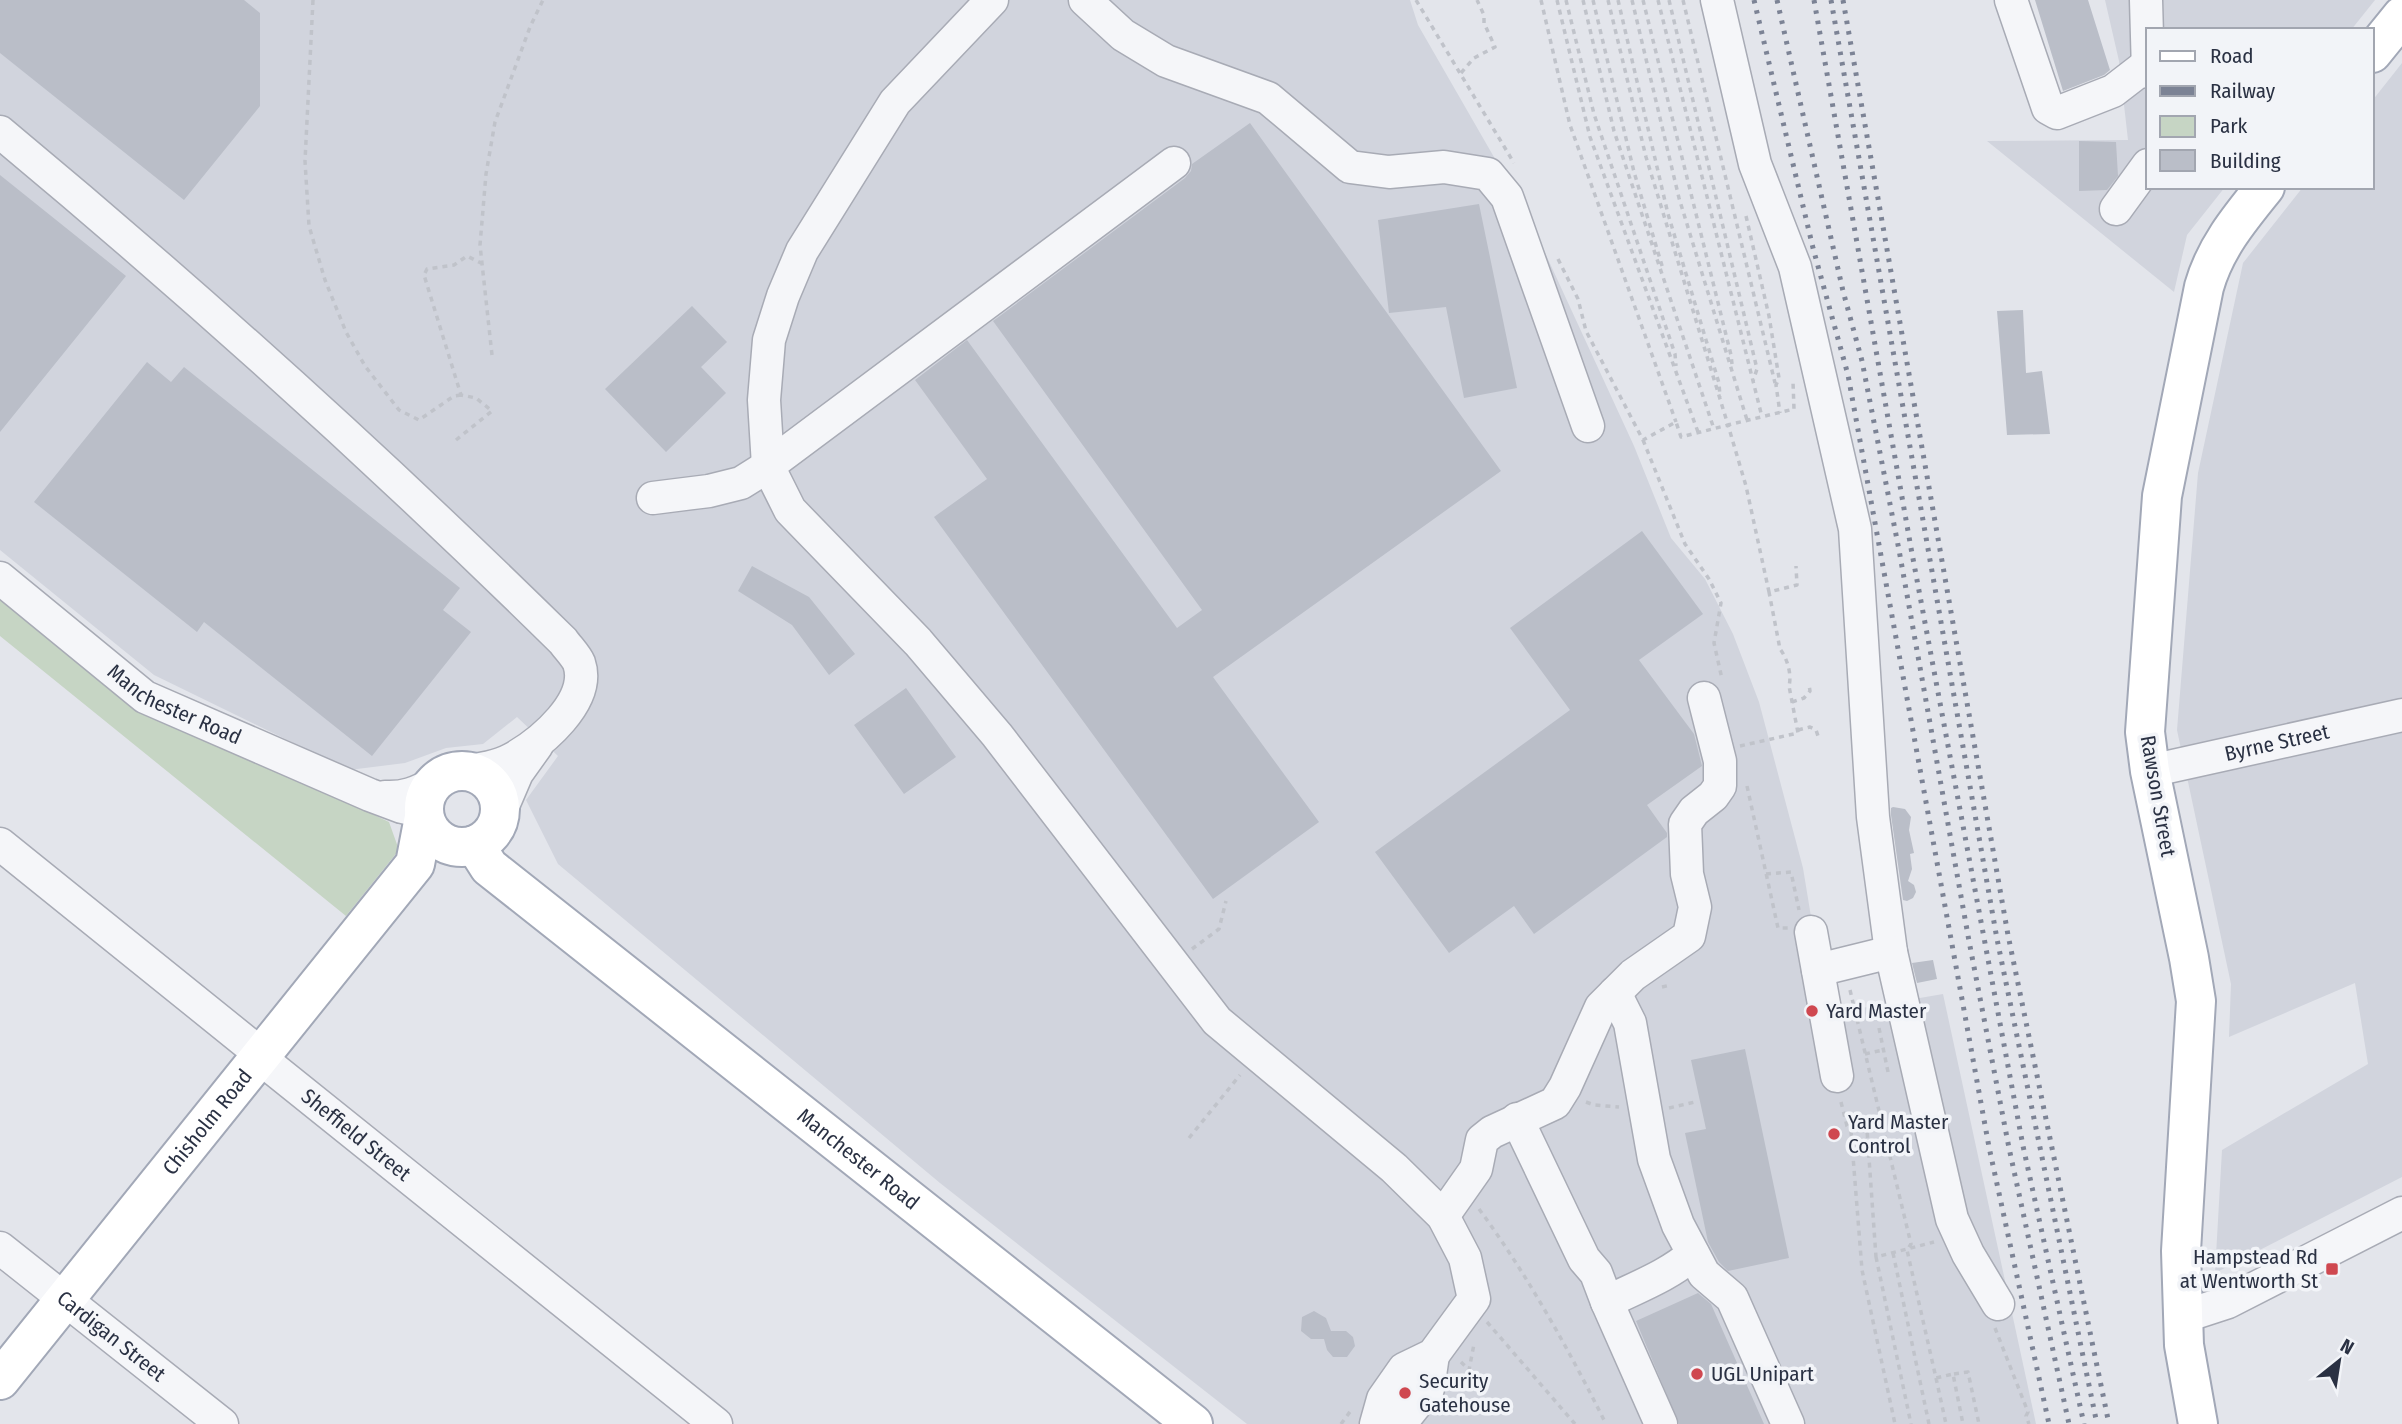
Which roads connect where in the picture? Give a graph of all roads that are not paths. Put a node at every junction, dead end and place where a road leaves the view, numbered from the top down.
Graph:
1 (992, 0) edge
2 (1085, 0) edge
3 (1717, 0) edge
4 (2011, 0) edge
5 (2146, 0) edge
6 (2402, 16) edge
7 (2147, 28) edge
8 (2374, 51) edge
9 (2146, 66) edge
10 (0, 132) edge
11 (1174, 163) dead end
12 (2146, 168) edge
13 (2263, 189) edge
14 (2116, 209) dead end
15 (1588, 426) dead end
16 (768, 466) junction
17 (653, 498) dead end
18 (0, 578) edge
19 (1704, 698) dead end
20 (2402, 715) edge
21 (541, 738) junction
22 (2150, 771) junction
23 (437, 796) junction
24 (483, 834) junction
25 (0, 844) edge
26 (415, 864) junction
27 (1811, 932) dead end
28 (1891, 952) junction
29 (1818, 970) junction
30 (1615, 993) junction
31 (261, 1057) junction
32 (1837, 1076) road end
33 (1517, 1119) junction
34 (2402, 1213) edge
35 (1443, 1216) junction
36 (0, 1248) edge
37 (1693, 1254) junction
38 (66, 1299) junction
39 (1607, 1303) junction
40 (1998, 1304) road end
41 (2182, 1317) junction
42 (1433, 1355) junction
43 (0, 1380) edge
44 (1366, 1414) edge
45 (222, 1424) edge
46 (716, 1424) edge
47 (1193, 1424) edge
48 (1394, 1424) edge
49 (1661, 1424) edge
50 (1788, 1424) edge
51 (2198, 1424) edge

1 - 16 street
2 - 15 street
3 - 28 street
4 - 9 street
5 - 7 street
6 - 8 main road
10 - 21 street
11 - 16 street
12 - 14 street
13 - 22 main road, Rawson Street
16 - 17 street
16 - 35 street
18 - 23 street, Manchester Road
19 - 30 street
20 - 22 street, Byrne Street
21 - 23 street
21 - 24 street
22 - 41 main road, Rawson Street
23 - 24 main road
23 - 24 main road
23 - 26 main road, Chisholm Road
24 - 26 main road
24 - 47 main road, Manchester Road
25 - 31 street, Sheffield Street
26 - 31 main road, Chisholm Road
27 - 29 street
28 - 29 street
28 - 40 street
29 - 32 street
30 - 33 street
30 - 37 street
31 - 38 main road, Chisholm Road
31 - 46 street, Sheffield Street
33 - 35 street
33 - 39 street
34 - 41 street
35 - 42 street
36 - 38 street, Cardigan Street
37 - 39 street
37 - 50 street
38 - 43 main road, Chisholm Road
38 - 45 street, Cardigan Street
39 - 49 street
41 - 51 main road, Rawson Street
42 - 44 street
42 - 48 street

